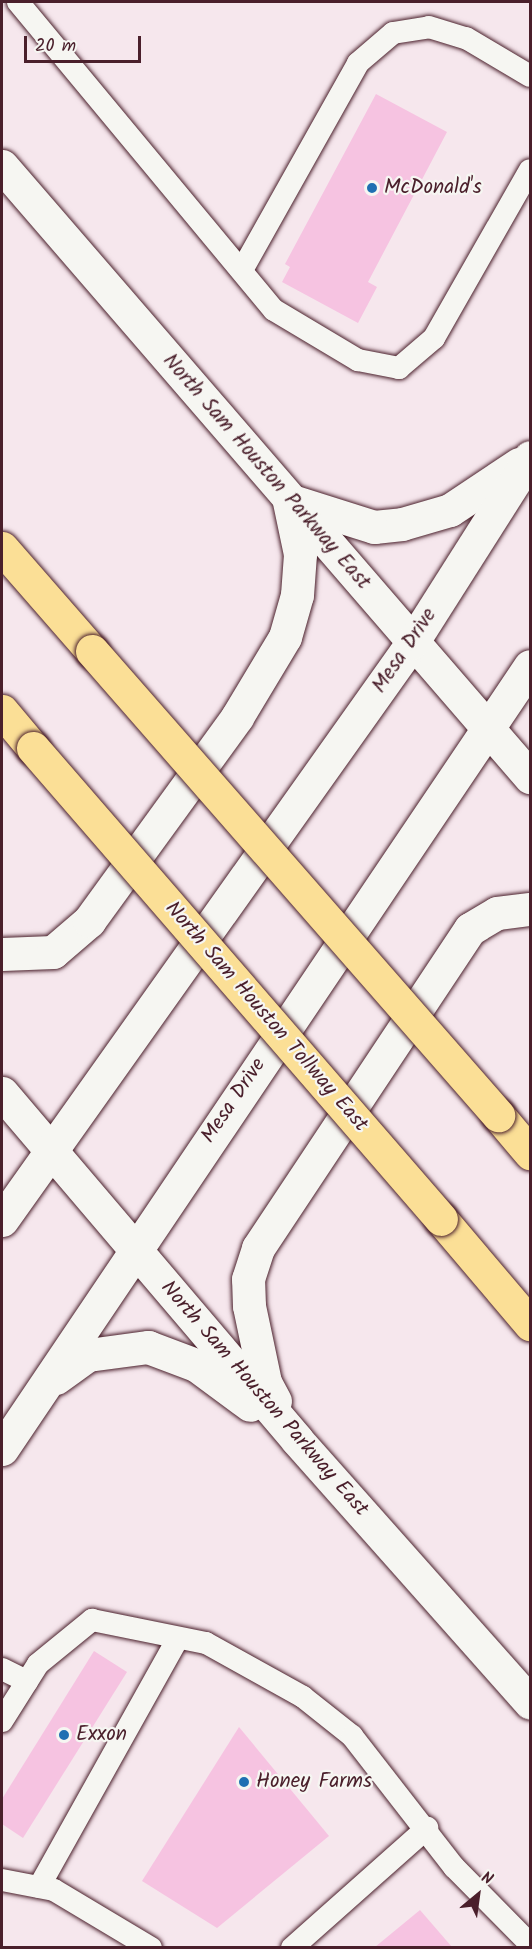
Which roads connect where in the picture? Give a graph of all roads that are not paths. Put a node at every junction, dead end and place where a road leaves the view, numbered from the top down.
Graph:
1 (18, 2) edge
2 (531, 76) edge
3 (2, 166) edge
4 (531, 170) edge
5 (242, 270) junction
6 (531, 456) edge
7 (288, 498) junction
8 (2, 548) edge
9 (412, 643) junction
10 (531, 666) edge
11 (2, 711) edge
12 (489, 728) junction
13 (531, 777) edge
14 (531, 909) edge
15 (2, 954) edge
16 (2, 1093) edge
17 (52, 1152) junction
18 (531, 1153) edge
19 (2, 1220) edge
20 (135, 1248) junction
21 (531, 1324) edge
22 (43, 1387) junction
23 (297, 1440) junction
24 (2, 1449) edge
25 (178, 1638) junction
26 (2, 1669) edge
27 (27, 1681) junction
28 (531, 1702) edge
29 (2, 1721) edge
30 (427, 1828) junction
31 (2, 1880) edge
32 (39, 1887) junction
33 (531, 1944) edge
34 (152, 1947) edge
35 (292, 1947) edge

1 - 5 lane
2 - 5 lane
3 - 7 main road, North Sam Houston Parkway East
4 - 5 lane
6 - 7 main road
6 - 9 main road, Mesa Drive
7 - 9 main road, North Sam Houston Parkway East
7 - 15 main road
8 - 18 highway, bridge
9 - 12 main road, North Sam Houston Parkway East
9 - 17 main road, Mesa Drive
10 - 12 main road, Mesa Drive
11 - 21 highway, North Sam Houston Tollway East, bridge
12 - 13 main road, North Sam Houston Parkway East
12 - 20 main road, Mesa Drive
14 - 23 main road
16 - 17 main road, North Sam Houston Parkway East
17 - 19 main road, Mesa Drive
17 - 20 main road, North Sam Houston Parkway East
20 - 22 main road, Mesa Drive
20 - 23 main road, North Sam Houston Parkway East
22 - 23 main road
22 - 24 main road, Mesa Drive
23 - 28 main road, North Sam Houston Parkway East
25 - 27 lane
25 - 30 lane
25 - 32 lane
26 - 27 lane
27 - 29 lane
30 - 33 lane
30 - 35 lane
31 - 32 lane
32 - 34 lane

